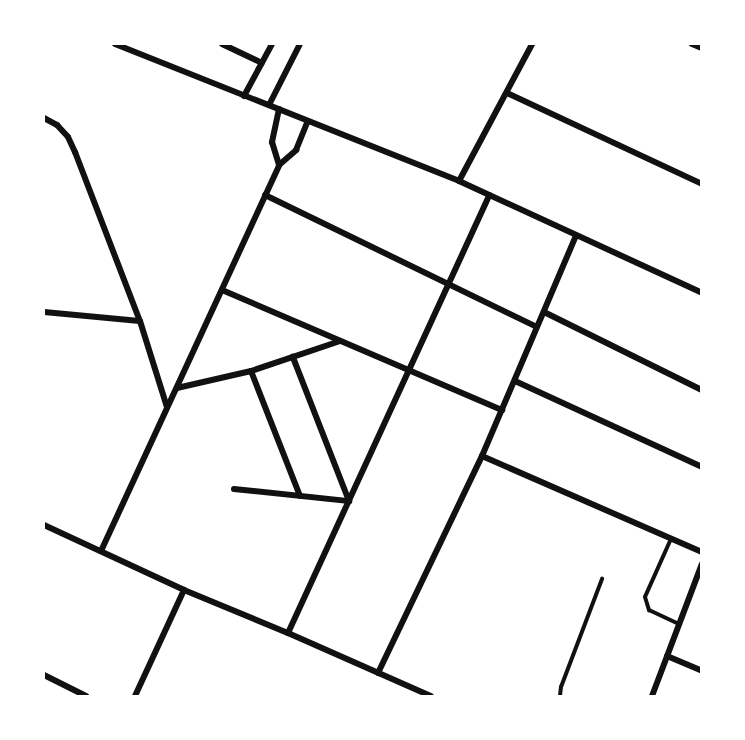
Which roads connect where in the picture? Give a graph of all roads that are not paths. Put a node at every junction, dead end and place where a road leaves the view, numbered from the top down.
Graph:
1 (115, 44) edge
2 (226, 44) edge
3 (272, 44) edge
4 (300, 44) edge
5 (532, 44) edge
6 (692, 44) edge
7 (702, 48) edge
8 (262, 63) junction
9 (507, 93) junction
10 (244, 96) junction
11 (269, 105) junction
12 (279, 109) junction
13 (44, 118) edge
14 (308, 121) junction
15 (279, 165) junction
16 (459, 181) junction
17 (702, 184) edge
18 (266, 195) junction
19 (489, 195) junction
20 (576, 236) junction
21 (449, 284) junction
22 (222, 290) junction
23 (702, 293) edge
24 (44, 312) edge
25 (544, 312) junction
26 (140, 321) junction
27 (537, 327) junction
28 (341, 341) junction
29 (293, 357) junction
30 (409, 370) junction
31 (251, 371) junction
32 (515, 381) junction
33 (177, 388) junction
34 (702, 390) edge
35 (167, 408) junction
36 (502, 410) junction
37 (482, 456) junction
38 (702, 467) edge
39 (234, 489) dead end
40 (300, 496) junction
41 (349, 501) junction
42 (44, 525) edge
43 (670, 540) junction
44 (101, 551) junction
45 (702, 552) edge
46 (702, 564) edge
47 (602, 579) dead end
48 (184, 590) junction
49 (679, 624) junction
50 (288, 633) junction
51 (667, 656) junction
52 (702, 671) edge
53 (378, 674) junction
54 (44, 675) edge
55 (86, 696) edge
56 (135, 696) edge
57 (430, 696) edge
58 (560, 696) edge
59 (652, 696) edge

1 - 10 street
2 - 8 street
3 - 8 street
4 - 11 street
5 - 9 street
6 - 7 street
8 - 10 street
9 - 16 street
9 - 17 street
10 - 11 street
11 - 12 street
12 - 14 street
12 - 15 street
13 - 26 street
14 - 15 street
14 - 16 street
15 - 18 street
16 - 19 street
18 - 21 street
18 - 22 street
19 - 20 street
19 - 21 street
20 - 23 street
20 - 25 street
21 - 27 street
21 - 30 street
22 - 28 street
22 - 33 street
24 - 26 street
25 - 27 street
25 - 34 street
26 - 35 street
27 - 32 street
28 - 29 street
28 - 30 street
29 - 31 street
29 - 41 street
30 - 36 street
30 - 41 street
31 - 33 street
31 - 40 street
32 - 36 street
32 - 38 street
33 - 35 street
35 - 44 street
36 - 37 street
37 - 43 street
37 - 53 street
39 - 40 street
40 - 41 street
41 - 50 street
42 - 44 street
43 - 45 street
43 - 49 lane
44 - 48 street
46 - 49 street
47 - 58 lane
48 - 50 street
48 - 56 street
49 - 51 street
50 - 53 street
51 - 52 street
51 - 59 street
53 - 57 street
54 - 55 street

